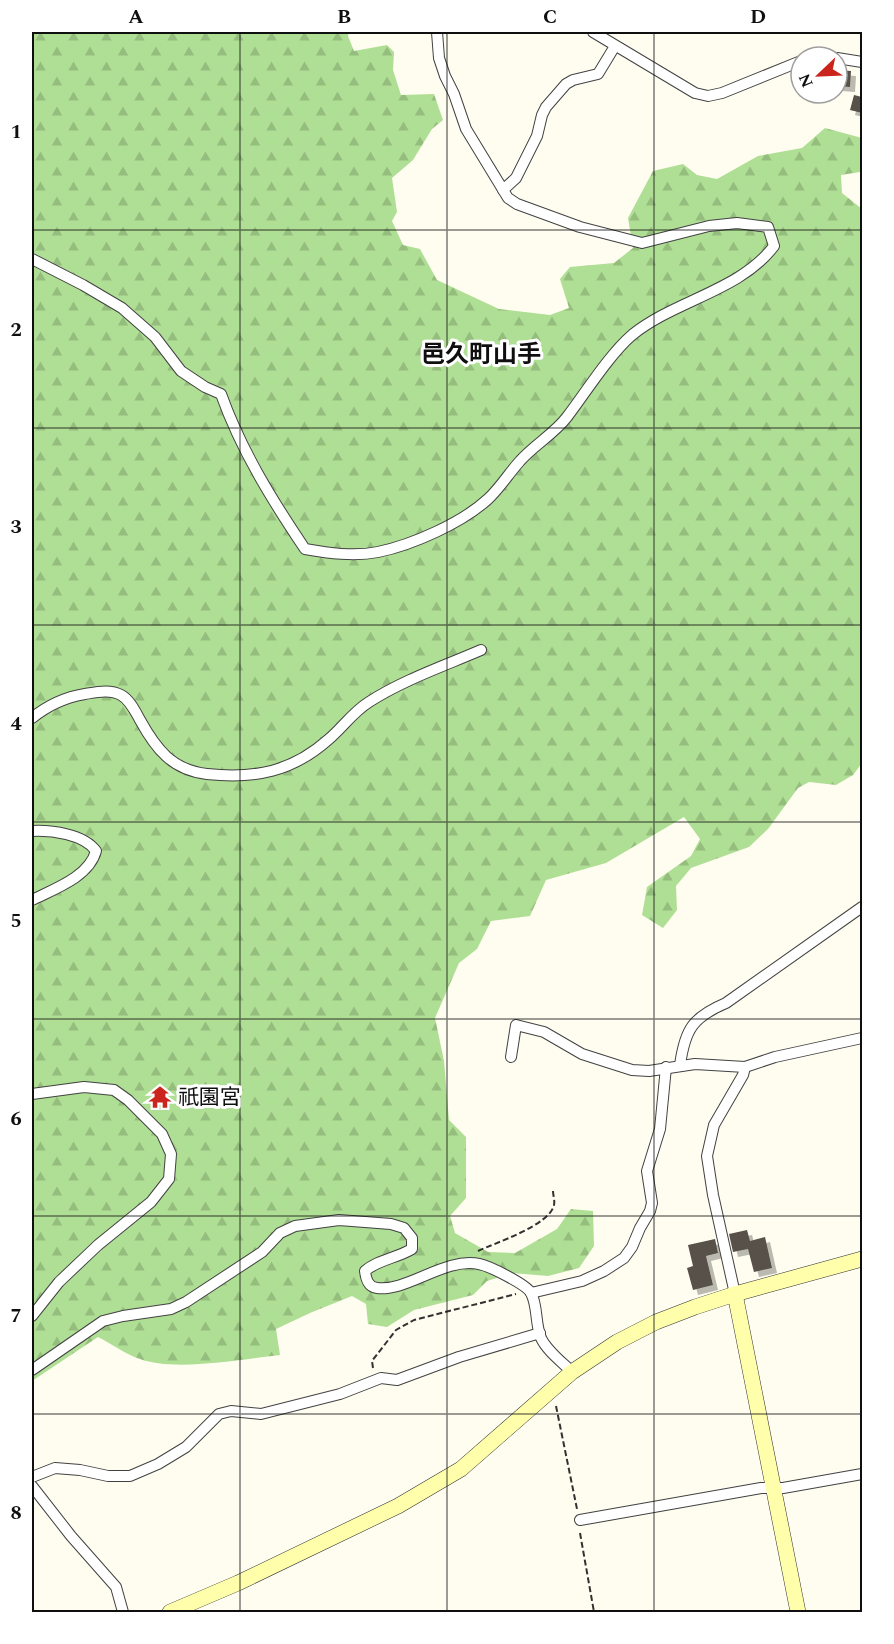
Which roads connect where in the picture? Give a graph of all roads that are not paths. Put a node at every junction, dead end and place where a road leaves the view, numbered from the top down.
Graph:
1 (437, 32) edge
2 (593, 32) edge
3 (615, 46) junction
4 (789, 66) edge
5 (503, 190) junction
6 (32, 259) edge
7 (481, 650) dead end
8 (32, 718) edge
9 (32, 831) edge
10 (32, 900) edge
11 (862, 907) edge
12 (862, 1038) edge
13 (511, 1057) dead end
14 (680, 1065) junction
15 (666, 1067) junction
16 (745, 1067) junction
17 (32, 1094) edge
18 (862, 1259) edge
19 (529, 1291) junction
20 (735, 1294) junction
21 (32, 1316) edge
22 (540, 1333) junction
23 (32, 1370) edge
24 (572, 1372) junction
25 (862, 1474) edge
26 (32, 1478) edge
27 (32, 1486) edge
28 (773, 1488) junction
29 (580, 1520) road end
30 (195, 1608) edge
31 (123, 1612) edge
32 (171, 1612) edge
33 (798, 1612) edge

1 - 5 street
2 - 3 street
3 - 4 street
3 - 5 street
5 - 6 street
7 - 8 street
9 - 10 street
11 - 14 street
12 - 16 street
13 - 15 street
14 - 15 street
14 - 16 street
15 - 19 street
16 - 20 street
17 - 21 street
18 - 20 street
19 - 22 street
19 - 23 street
20 - 24 street
20 - 28 street
22 - 24 street
22 - 26 street
24 - 30 street
25 - 28 street
27 - 31 street
28 - 29 street
28 - 33 street
30 - 32 street

